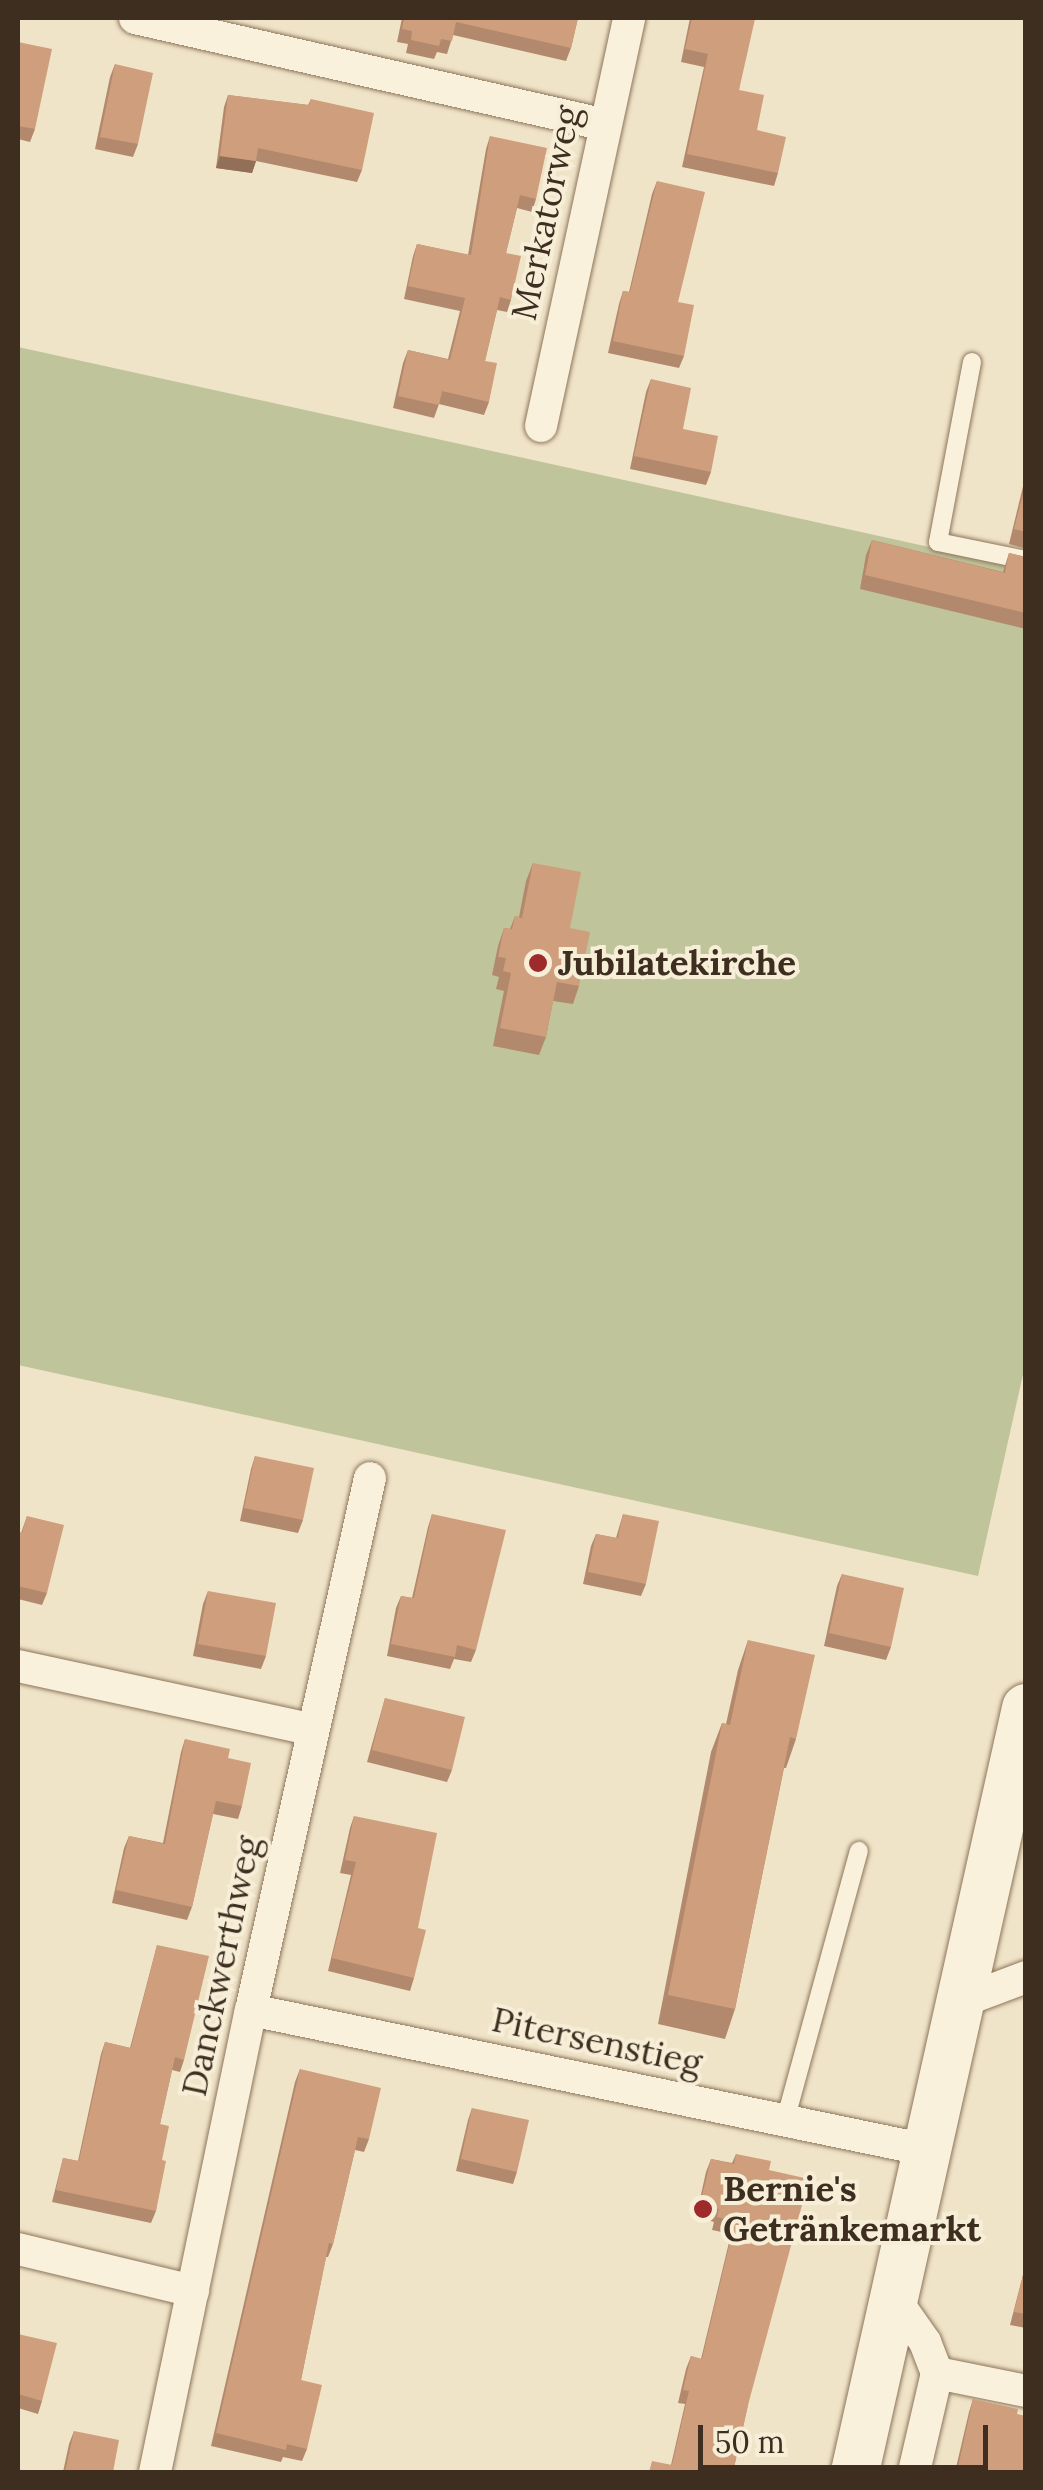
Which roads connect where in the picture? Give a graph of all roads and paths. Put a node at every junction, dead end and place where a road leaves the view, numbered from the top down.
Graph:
1 (134, 18) edge
2 (629, 18) edge
3 (605, 125) junction
4 (972, 362) dead end
5 (541, 426) dead end
6 (1026, 560) edge
7 (370, 1478) dead end
8 (18, 1666) edge
9 (1026, 1708) edge
10 (313, 1730) junction
11 (860, 1851) dead end
12 (1026, 1977) edge
13 (960, 2002) junction
14 (251, 2010) junction
15 (786, 2120) junction
16 (927, 2150) junction
17 (18, 2249) edge
18 (193, 2291) junction
19 (894, 2298) junction
20 (937, 2373) junction
21 (1026, 2391) edge
22 (155, 2472) edge
23 (854, 2472) edge
24 (914, 2472) edge

1 - 3 street
2 - 3 street, Merkatorweg
3 - 5 street, Merkatorweg
4 - 6 lane
7 - 10 street, Danckwerthweg
8 - 10 street
9 - 13 main road
10 - 14 street, Danckwerthweg
11 - 15 lane
12 - 13 street
13 - 16 main road
14 - 15 street, Pitersenstieg
14 - 18 street, Danckwerthweg
15 - 16 street, Pitersenstieg
16 - 19 main road
17 - 18 street
18 - 22 street, Danckwerthweg
19 - 20 street
19 - 23 main road
20 - 21 street
20 - 24 street

